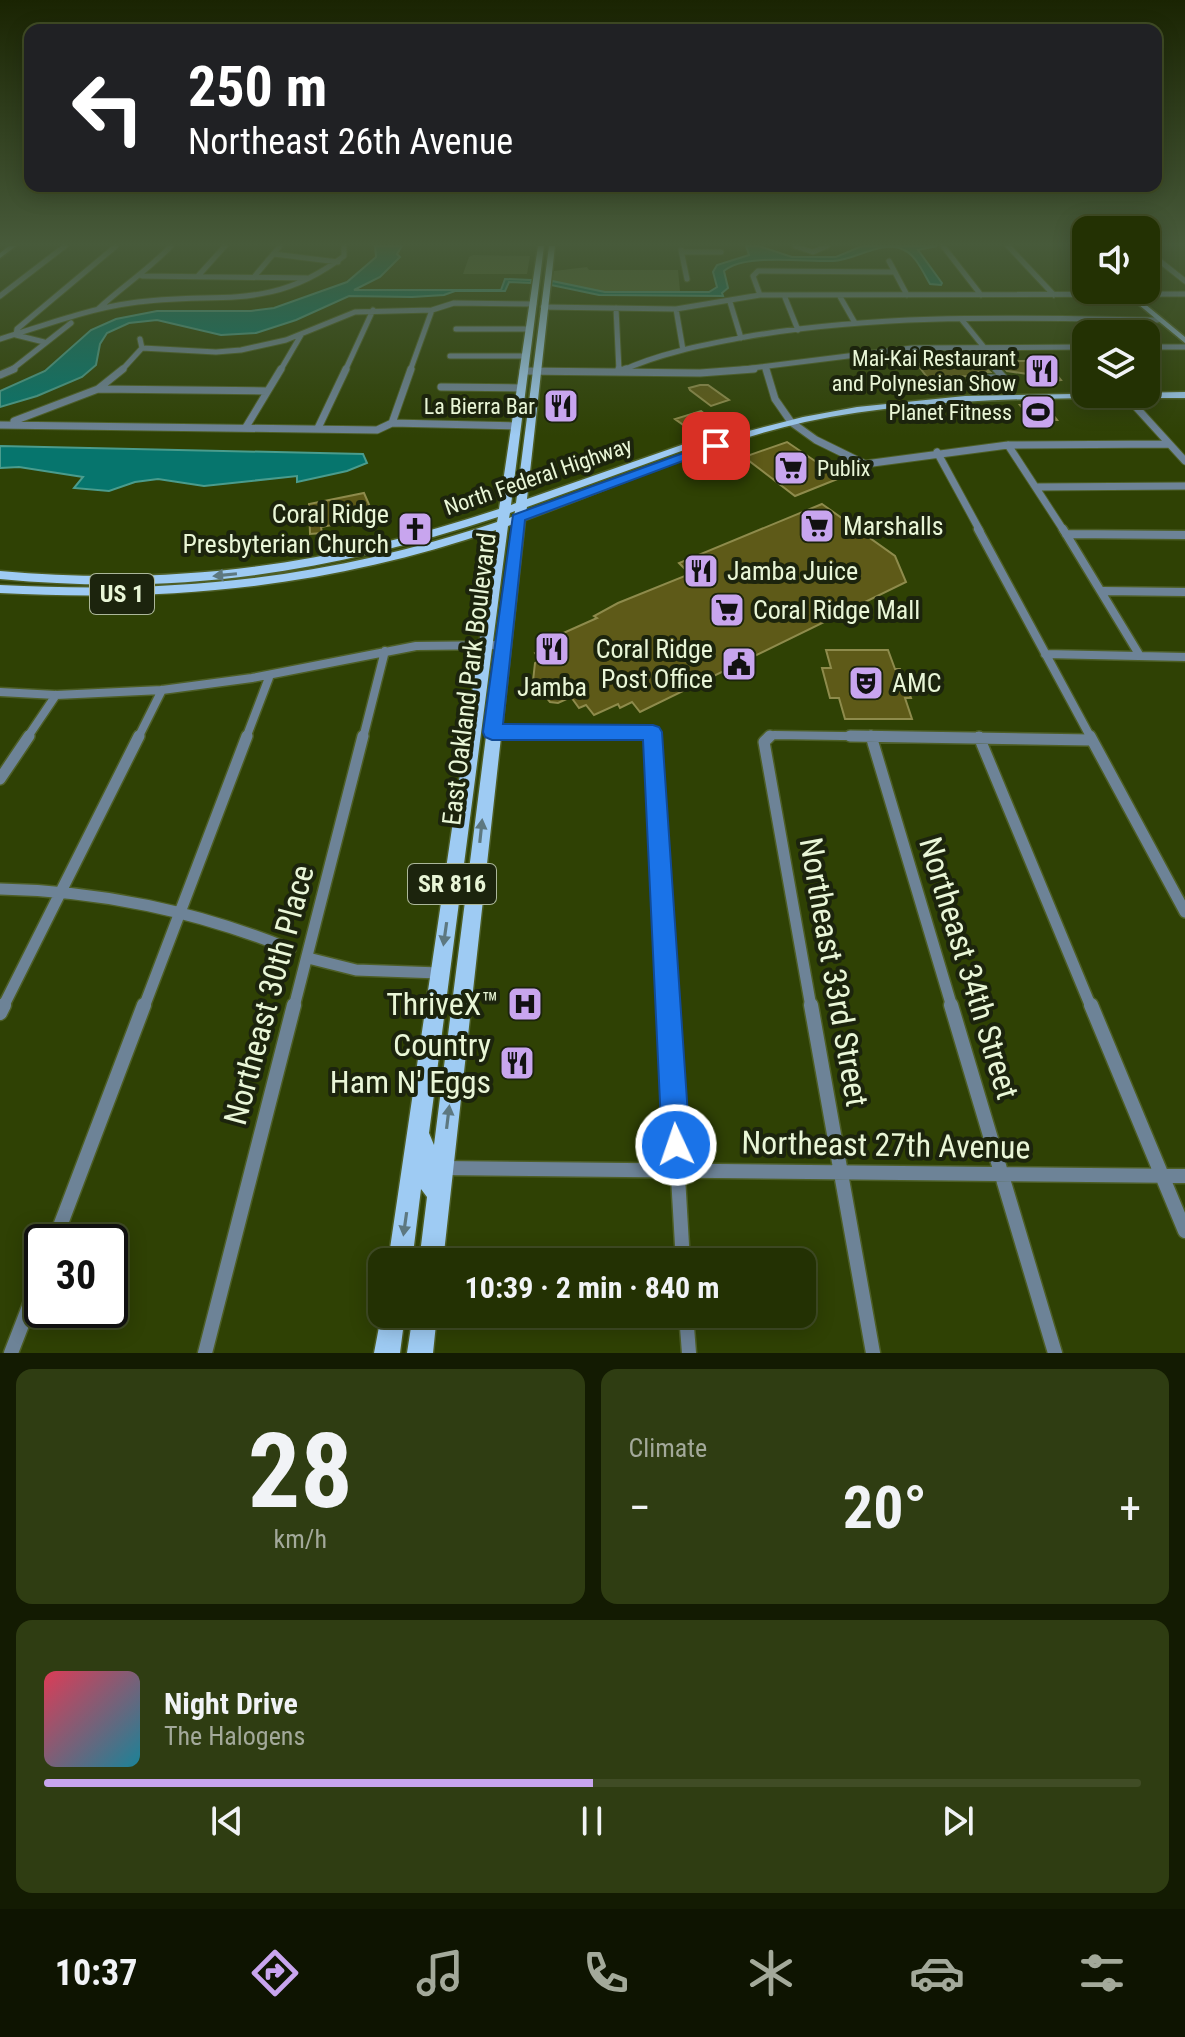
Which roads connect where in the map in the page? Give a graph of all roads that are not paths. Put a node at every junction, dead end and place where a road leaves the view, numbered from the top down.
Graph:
1 (41, 309) edge
2 (106, 309) edge
3 (537, 309) edge
4 (538, 309) edge
5 (616, 309) edge
6 (676, 309) edge
7 (732, 309) edge
8 (790, 309) edge
9 (847, 309) edge
10 (1146, 309) edge
11 (373, 310) junction
12 (432, 310) joint
13 (96, 311) junction
14 (962, 320) junction
15 (1072, 320) edge
16 (1158, 320) edge
17 (1160, 322) edge
18 (855, 323) junction
19 (456, 329) dead end
20 (530, 329) junction
21 (798, 330) junction
22 (16, 335) junction
23 (301, 335) junction
24 (741, 338) junction
25 (0, 339) edge
26 (140, 339) dead end
27 (44, 342) junction
28 (1185, 345) edge
29 (983, 346) junction
30 (1160, 346) edge
31 (1072, 347) edge
32 (142, 348) junction
33 (683, 350) junction
34 (450, 356) dead end
35 (526, 356) junction
36 (992, 365) dead end
37 (766, 368) junction
38 (523, 371) junction
39 (537, 371) junction
40 (619, 372) junction
41 (0, 375) edge
42 (441, 387) dead end
43 (521, 388) junction
44 (986, 388) junction
45 (1072, 388) edge
46 (1160, 388) edge
47 (1185, 388) edge
48 (98, 389) junction
49 (267, 391) junction
50 (1072, 394) edge
51 (1160, 395) edge
52 (1185, 395) edge
53 (972, 396) junction
54 (1137, 408) edge
55 (787, 418) junction
56 (392, 423) junction
57 (2, 424) edge
58 (246, 427) junction
59 (318, 428) junction
60 (516, 428) junction
61 (529, 436) junction
62 (1169, 444) junction
63 (1008, 445) junction
64 (937, 452) junction
65 (1185, 461) edge
66 (656, 462) junction
67 (1185, 486) edge
68 (1037, 487) junction
69 (503, 510) junction
70 (519, 510) junction
71 (501, 524) junction
72 (1066, 534) junction
73 (1185, 535) edge
74 (464, 537) junction
75 (499, 544) junction
76 (302, 564) junction
77 (4, 576) edge
78 (277, 581) junction
79 (0, 589) edge
80 (1103, 591) junction
81 (1185, 592) edge
82 (486, 644) junction
83 (503, 645) junction
84 (385, 651) junction
85 (1045, 654) junction
86 (1140, 656) junction
87 (1185, 657) edge
88 (270, 675) junction
89 (162, 690) junction
90 (0, 692) edge
91 (56, 695) junction
92 (475, 718) junction
93 (492, 732) junction
94 (871, 736) junction
95 (979, 737) junction
96 (1090, 740) junction
97 (472, 741) junction
98 (489, 754) junction
99 (0, 779) edge
100 (0, 889) edge
101 (63, 889) junction
102 (182, 910) junction
103 (1185, 912) edge
104 (290, 949) dead end
105 (308, 958) junction
106 (439, 973) junction
107 (0, 1013) edge
108 (417, 1130) junction
109 (413, 1167) junction
110 (442, 1168) junction
111 (678, 1171) junction
112 (841, 1173) junction
113 (1001, 1175) junction
114 (1162, 1176) junction
115 (1185, 1176) edge
116 (439, 1194) junction
117 (61, 1224) edge
118 (1185, 1231) edge
119 (402, 1248) edge
120 (433, 1248) edge
121 (682, 1248) edge
122 (24, 1319) edge
123 (391, 1328) edge
124 (423, 1328) edge
125 (687, 1328) edge
126 (11, 1353) edge
127 (205, 1353) edge
128 (387, 1353) edge
129 (420, 1353) edge
130 (689, 1353) edge
131 (873, 1353) edge
132 (1055, 1353) edge

1 - 22 street
2 - 13 street
3 - 20 main road, East Oakland Park Boulevard / SR 816
4 - 39 main road, East Oakland Park Boulevard / SR 816
5 - 40 street
6 - 33 street
7 - 24 street
8 - 21 street
9 - 18 street
10 - 16 street
11 - 12 street
11 - 23 street
11 - 59 street
12 - 56 street
13 - 22 street
13 - 27 street
14 - 15 street
14 - 18 street
14 - 29 street
17 - 28 street
18 - 21 street
19 - 20 street
20 - 35 main road, East Oakland Park Boulevard / SR 816
21 - 24 street
22 - 25 street
22 - 27 street
23 - 32 street
23 - 49 street
24 - 33 street
26 - 32 street
27 - 41 street
28 - 30 street
29 - 31 street
29 - 37 street
32 - 48 street
33 - 40 street
34 - 35 street
35 - 38 main road, East Oakland Park Boulevard / SR 816
36 - 44 street
37 - 40 street
37 - 55 street
38 - 39 street
38 - 43 main road, East Oakland Park Boulevard / SR 816
39 - 40 street
39 - 61 main road, East Oakland Park Boulevard / SR 816
42 - 43 street
43 - 60 main road, East Oakland Park Boulevard / SR 816
44 - 45 main road, North Federal Highway / US 1
44 - 53 main road
44 - 55 main road, North Federal Highway / US 1
46 - 47 main road
48 - 49 street
48 - 57 street
49 - 58 street
50 - 53 main road, North Federal Highway / US 1
51 - 52 main road, North Federal Highway / US 1
53 - 55 main road, North Federal Highway / US 1
54 - 62 street
55 - 64 street
55 - 66 main road, North Federal Highway / US 1
55 - 66 main road, North Federal Highway / US 1
56 - 59 street
56 - 60 street
57 - 58 street
58 - 59 street
60 - 61 main road
60 - 69 main road, East Oakland Park Boulevard / SR 816
61 - 70 main road, East Oakland Park Boulevard / SR 816
62 - 63 street
62 - 65 street
63 - 64 street
63 - 68 street
64 - 85 street
66 - 70 main road, North Federal Highway / US 1
66 - 70 main road, North Federal Highway / US 1
67 - 68 street
68 - 72 street
69 - 70 main road, North Federal Highway / US 1
69 - 71 main road, East Oakland Park Boulevard / SR 816
69 - 76 main road, North Federal Highway / US 1
70 - 71 main road, North Federal Highway / US 1
70 - 83 main road, East Oakland Park Boulevard / SR 816
71 - 74 main road, North Federal Highway / US 1
71 - 75 main road, East Oakland Park Boulevard / SR 816
72 - 73 street
72 - 80 street
74 - 75 main road
74 - 78 main road, North Federal Highway / US 1
75 - 82 main road, East Oakland Park Boulevard / SR 816
76 -> 77 main road, North Federal Highway / US 1
76 - 78 main road
78 - 79 main road, North Federal Highway / US 1
80 - 81 street
80 - 86 street
82 - 83 street
82 - 84 street
82 - 92 main road, East Oakland Park Boulevard / SR 816
83 - 93 main road, East Oakland Park Boulevard / SR 816
84 - 88 street
84 - 105 street, Northeast 30th Place
85 - 86 street
85 - 96 street
86 - 87 street
88 - 89 street
88 - 102 street
89 - 91 street
89 - 101 street
90 - 91 street
91 - 99 street
92 - 93 main road
92 - 97 main road, East Oakland Park Boulevard / SR 816
93 - 98 main road, East Oakland Park Boulevard / SR 816
93 - 111 street
94 - 95 street
94 - 112 street, Northeast 33rd Street
94 - 113 street, Northeast 34th Street
95 - 96 street
95 - 114 street
96 - 103 street
97 - 98 main road
97 -> 106 main road, East Oakland Park Boulevard / SR 816
110 -> 98 main road, East Oakland Park Boulevard / SR 816
100 - 101 street
101 - 102 street
101 - 107 street
102 - 104 street
102 - 117 street
105 - 106 street
105 - 127 street, Northeast 30th Place
106 - 108 main road, East Oakland Park Boulevard / SR 816
108 - 109 main road, East Oakland Park Boulevard / SR 816
108 - 110 main road
109 - 116 main road
109 -> 119 main road, East Oakland Park Boulevard / SR 816
110 - 111 street, Northeast 27th Avenue
110 - 116 main road, East Oakland Park Boulevard / SR 816
111 - 112 street, Northeast 27th Avenue
111 - 121 street
112 - 113 street, Northeast 27th Avenue
112 - 131 street, Northeast 33rd Street
113 - 114 street, Northeast 27th Avenue
113 - 132 street, Northeast 34th Street
114 - 115 street, Northeast 27th Avenue
114 - 118 street
116 - 120 main road, East Oakland Park Boulevard / SR 816
122 - 126 street
123 - 128 main road
124 - 129 main road
125 - 130 street

